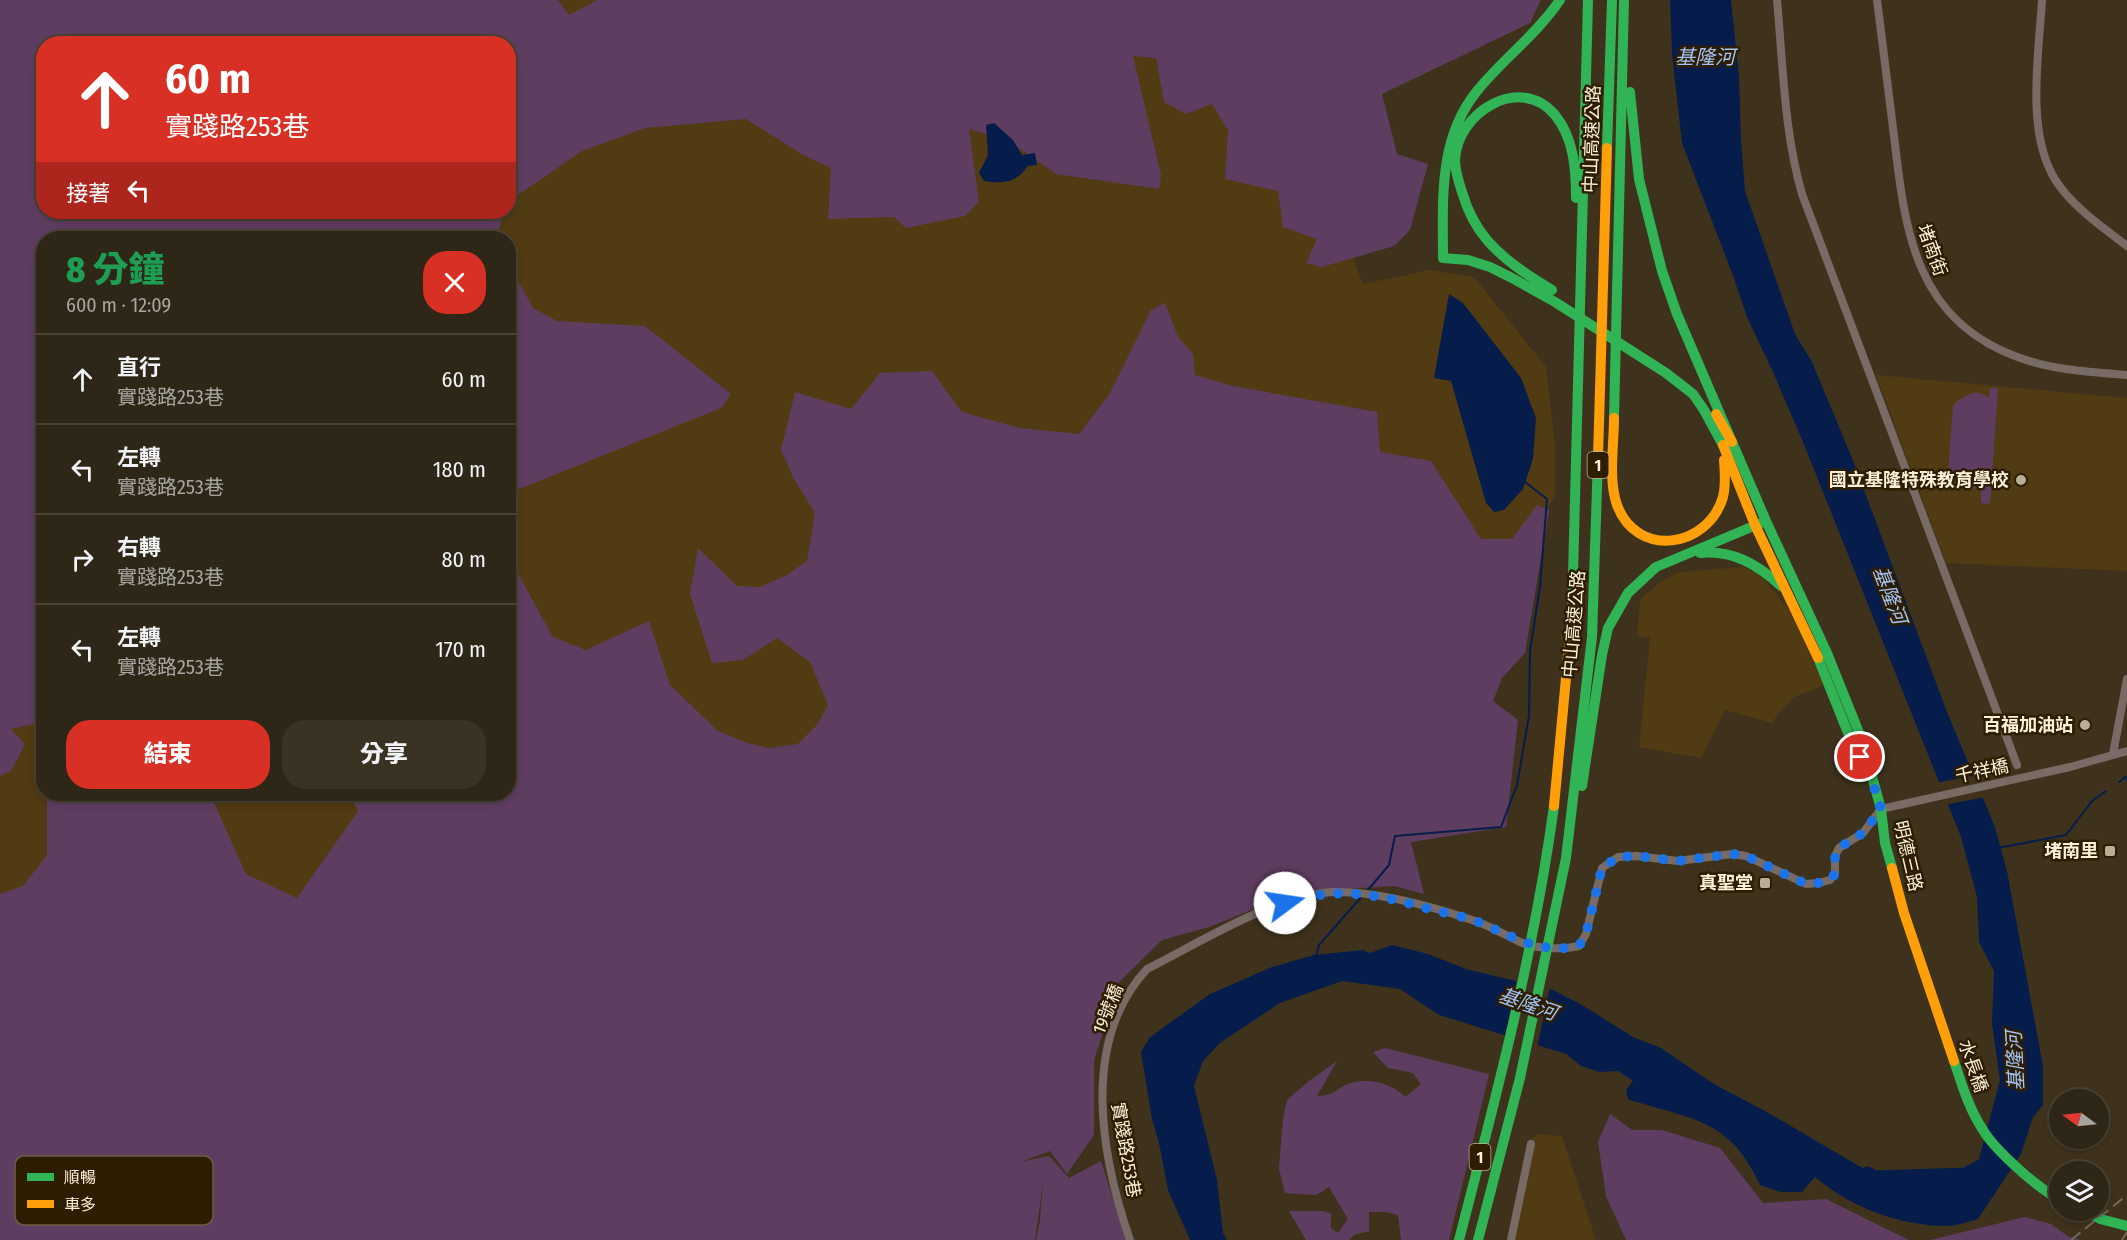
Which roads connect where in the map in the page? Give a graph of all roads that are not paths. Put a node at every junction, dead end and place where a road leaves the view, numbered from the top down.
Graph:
1 (1560, 0) edge
2 (1588, 0) edge
3 (1612, 0) edge
4 (1624, 0) edge
5 (1630, 0) edge
6 (1777, 0) edge
7 (1877, 0) edge
8 (2042, 0) edge
9 (2127, 246) edge
10 (1583, 268) junction
11 (1558, 299) junction
12 (2127, 375) edge
13 (1728, 444) junction
14 (1760, 523) junction
15 (1681, 557) junction
16 (1790, 595) junction
17 (1822, 656) junction
18 (2127, 679) edge
19 (2127, 751) edge
20 (2113, 754) junction
21 (2017, 765) dead end
22 (1881, 809) junction
23 (1566, 858) junction
24 (1904, 913) joint
25 (1105, 1064) joint
26 (1531, 1144) dead end
27 (2049, 1193) edge
28 (2108, 1221) edge
29 (2127, 1226) edge
30 (1130, 1240) edge
31 (1459, 1240) edge
32 (1478, 1240) edge
33 (1511, 1240) edge

1 - 11 main road
2 - 10 main road, 中山高速公路 / 1
3 - 23 main road, 中山高速公路 / 1
4 - 13 main road
5 - 13 main road
6 - 21 street
7 - 12 street, 堵南街
8 - 9 street
10 - 11 main road
10 - 31 main road, 中山高速公路 / 1
11 - 13 main road
13 - 14 main road
14 - 15 main road
14 - 16 main road
14 - 17 main road
15 - 16 main road
15 - 23 main road
16 - 17 main road
17 - 22 main road, 明德三路
18 - 20 street
19 - 20 street, 千祥橋
20 - 22 street, 千祥橋
22 - 24 main road, 明德三路
22 - 25 street, 19號橋
23 - 32 main road, 中山高速公路 / 1
24 - 27 main road, 水長橋
25 - 30 street, 實踐路253巷
26 - 33 street
28 - 29 main road

